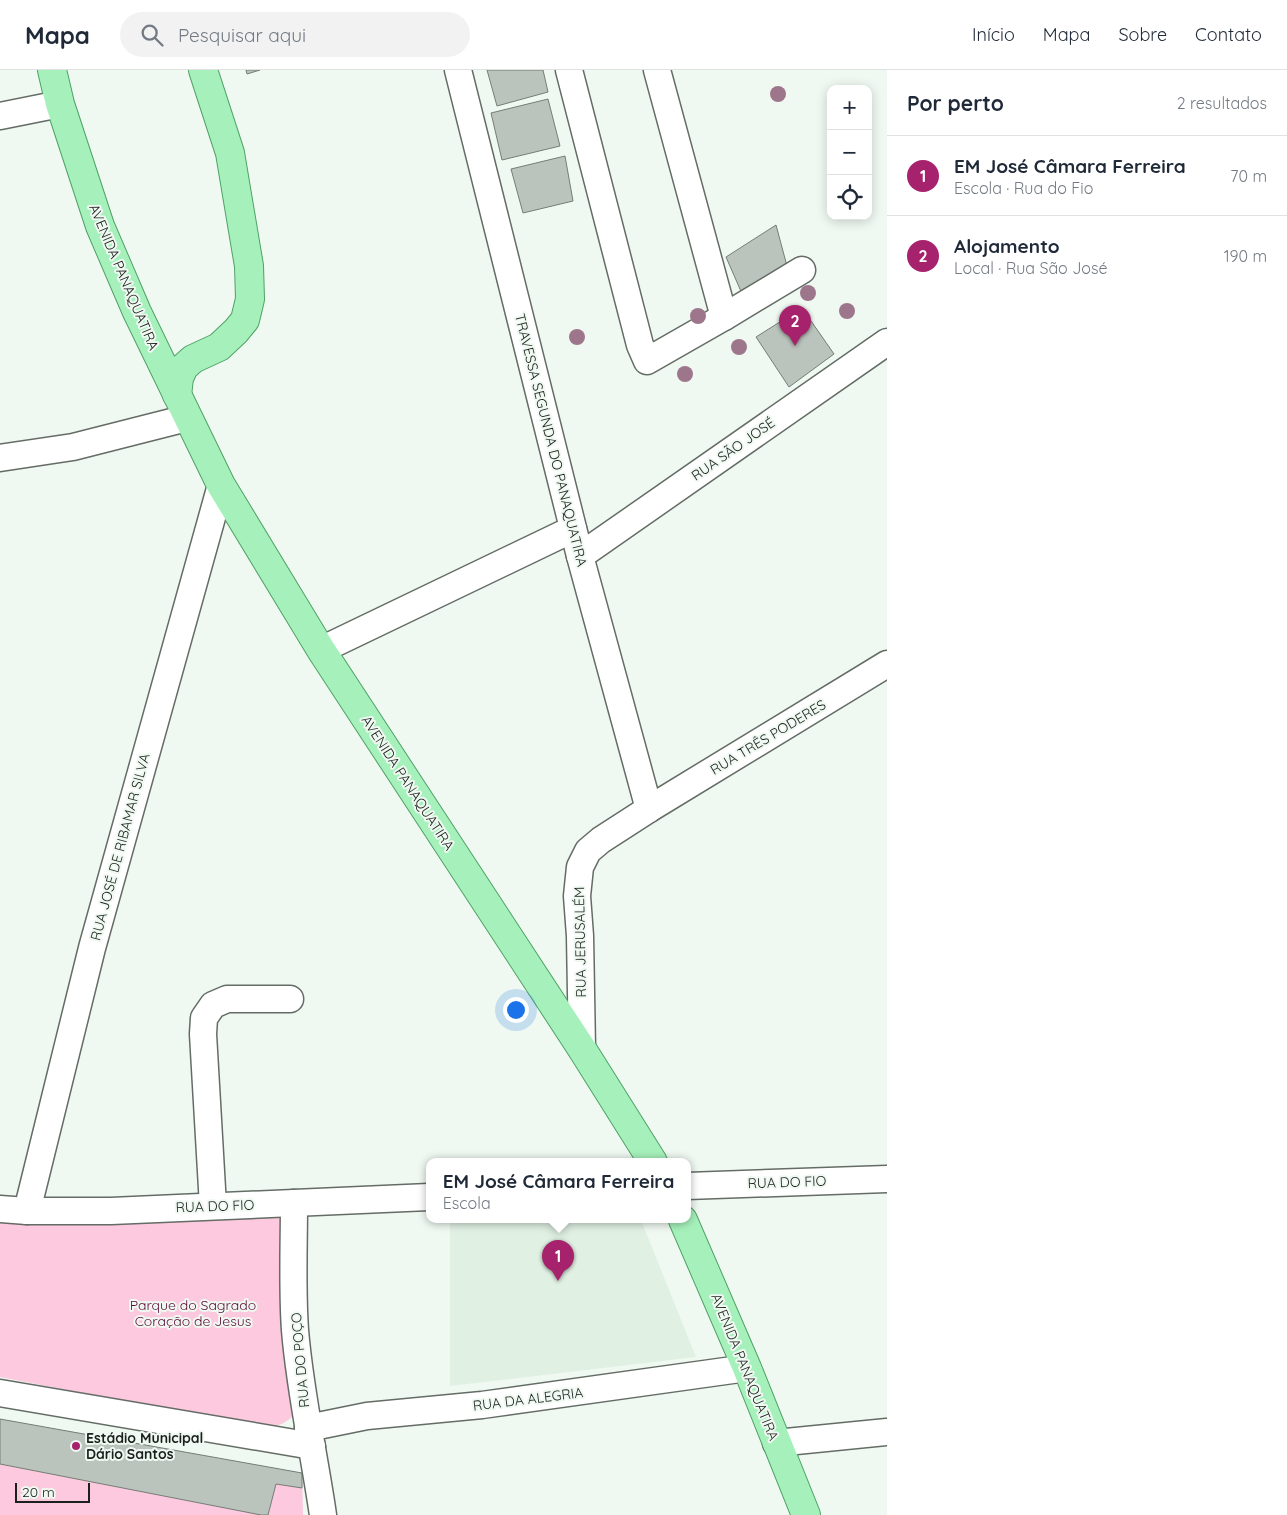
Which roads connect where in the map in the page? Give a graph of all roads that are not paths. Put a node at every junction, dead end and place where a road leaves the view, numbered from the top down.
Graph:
1 (52, 70) edge
2 (203, 70) edge
3 (458, 70) edge
4 (569, 70) edge
5 (657, 70) edge
6 (60, 104) junction
7 (0, 116) edge
8 (802, 270) dead end
9 (724, 317) junction
10 (887, 342) edge
11 (182, 406) junction
12 (0, 458) edge
13 (221, 484) junction
14 (573, 529) junction
15 (580, 556) junction
16 (321, 650) junction
17 (887, 664) edge
18 (649, 809) junction
19 (290, 999) dead end
20 (582, 1049) junction
21 (650, 1158) edge
22 (887, 1179) edge
23 (691, 1186) edge
24 (426, 1197) edge
25 (294, 1203) junction
26 (214, 1206) junction
27 (0, 1209) edge
28 (27, 1211) junction
29 (684, 1223) edge
30 (747, 1368) junction
31 (0, 1393) edge
32 (887, 1432) edge
33 (310, 1437) junction
34 (776, 1443) junction
35 (322, 1515) edge
36 (806, 1515) edge

1 - 6 main road, AVENIDA PANAQUATIRA
2 - 11 main road
3 - 14 street, TRAVESSA SEGUNDA DO PANAQUATIRA
4 - 9 street
5 - 9 street
6 - 7 street
6 - 11 main road, AVENIDA PANAQUATIRA
8 - 9 street
10 - 15 street, RUA SÃO JOSÉ
11 - 12 street
11 - 13 main road, AVENIDA PANAQUATIRA
13 - 16 main road, AVENIDA PANAQUATIRA
13 - 28 street, RUA JOSÉ DE RIBAMAR SILVA
14 - 15 street, TRAVESSA SEGUNDA DO PANAQUATIRA
14 - 16 street
15 - 18 street, TRAVESSA SEGUNDA DO PANAQUATIRA
16 - 20 main road, AVENIDA PANAQUATIRA
17 - 18 street, RUA TRÊS PODERES
18 - 20 street, RUA JERUSALÉM
19 - 26 street
20 - 21 main road, AVENIDA PANAQUATIRA
22 - 23 street, RUA DO FIO
24 - 25 street, RUA DO FIO
25 - 26 street, RUA DO FIO
25 - 33 street, RUA DO POÇO
26 - 28 street, RUA DO FIO
27 - 28 street, RUA DO FIO
29 - 30 main road, AVENIDA PANAQUATIRA
30 - 33 street, RUA DA ALEGRIA
30 - 34 main road, AVENIDA PANAQUATIRA
31 - 33 street
32 - 34 street
33 - 35 street, RUA DO POÇO
34 - 36 main road, AVENIDA PANAQUATIRA

